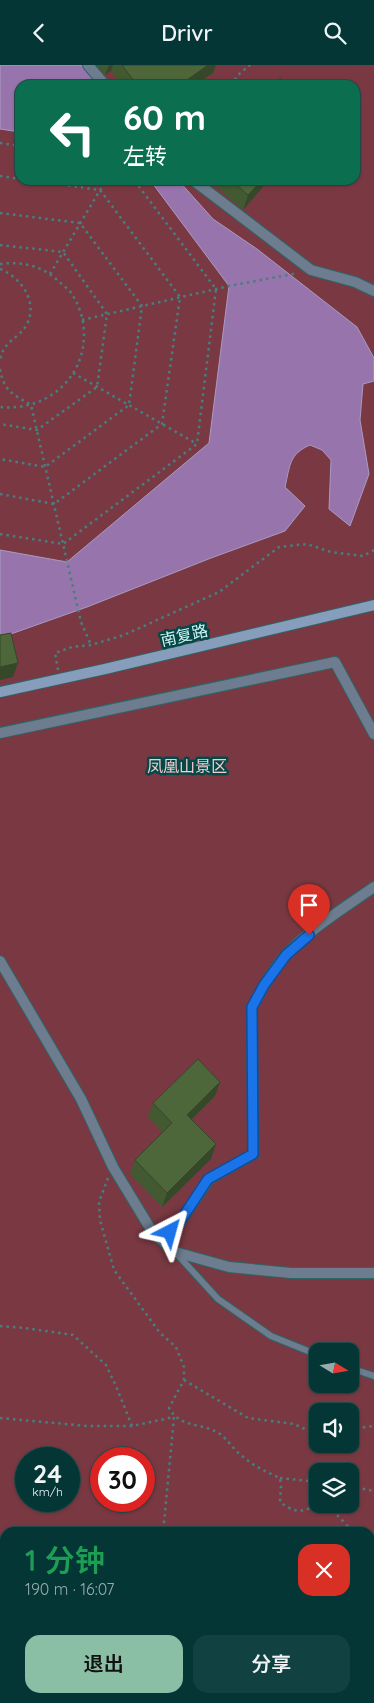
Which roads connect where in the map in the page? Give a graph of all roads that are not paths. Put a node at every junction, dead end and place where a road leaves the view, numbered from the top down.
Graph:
1 (88, 65) edge
2 (101, 80) edge
3 (199, 185) edge
4 (374, 291) edge
5 (374, 605) edge
6 (0, 691) edge
7 (0, 733) edge
8 (374, 734) edge
9 (374, 887) edge
10 (0, 961) edge
11 (162, 1240) junction
12 (175, 1252) junction
13 (374, 1273) edge
14 (309, 1351) edge
15 (359, 1371) edge
16 (374, 1376) edge

1 - 2 street
3 - 4 street
5 - 6 street, 南复路
7 - 8 street
9 - 11 street
10 - 11 street
11 - 12 street
12 - 13 street
12 - 14 lane
15 - 16 lane

